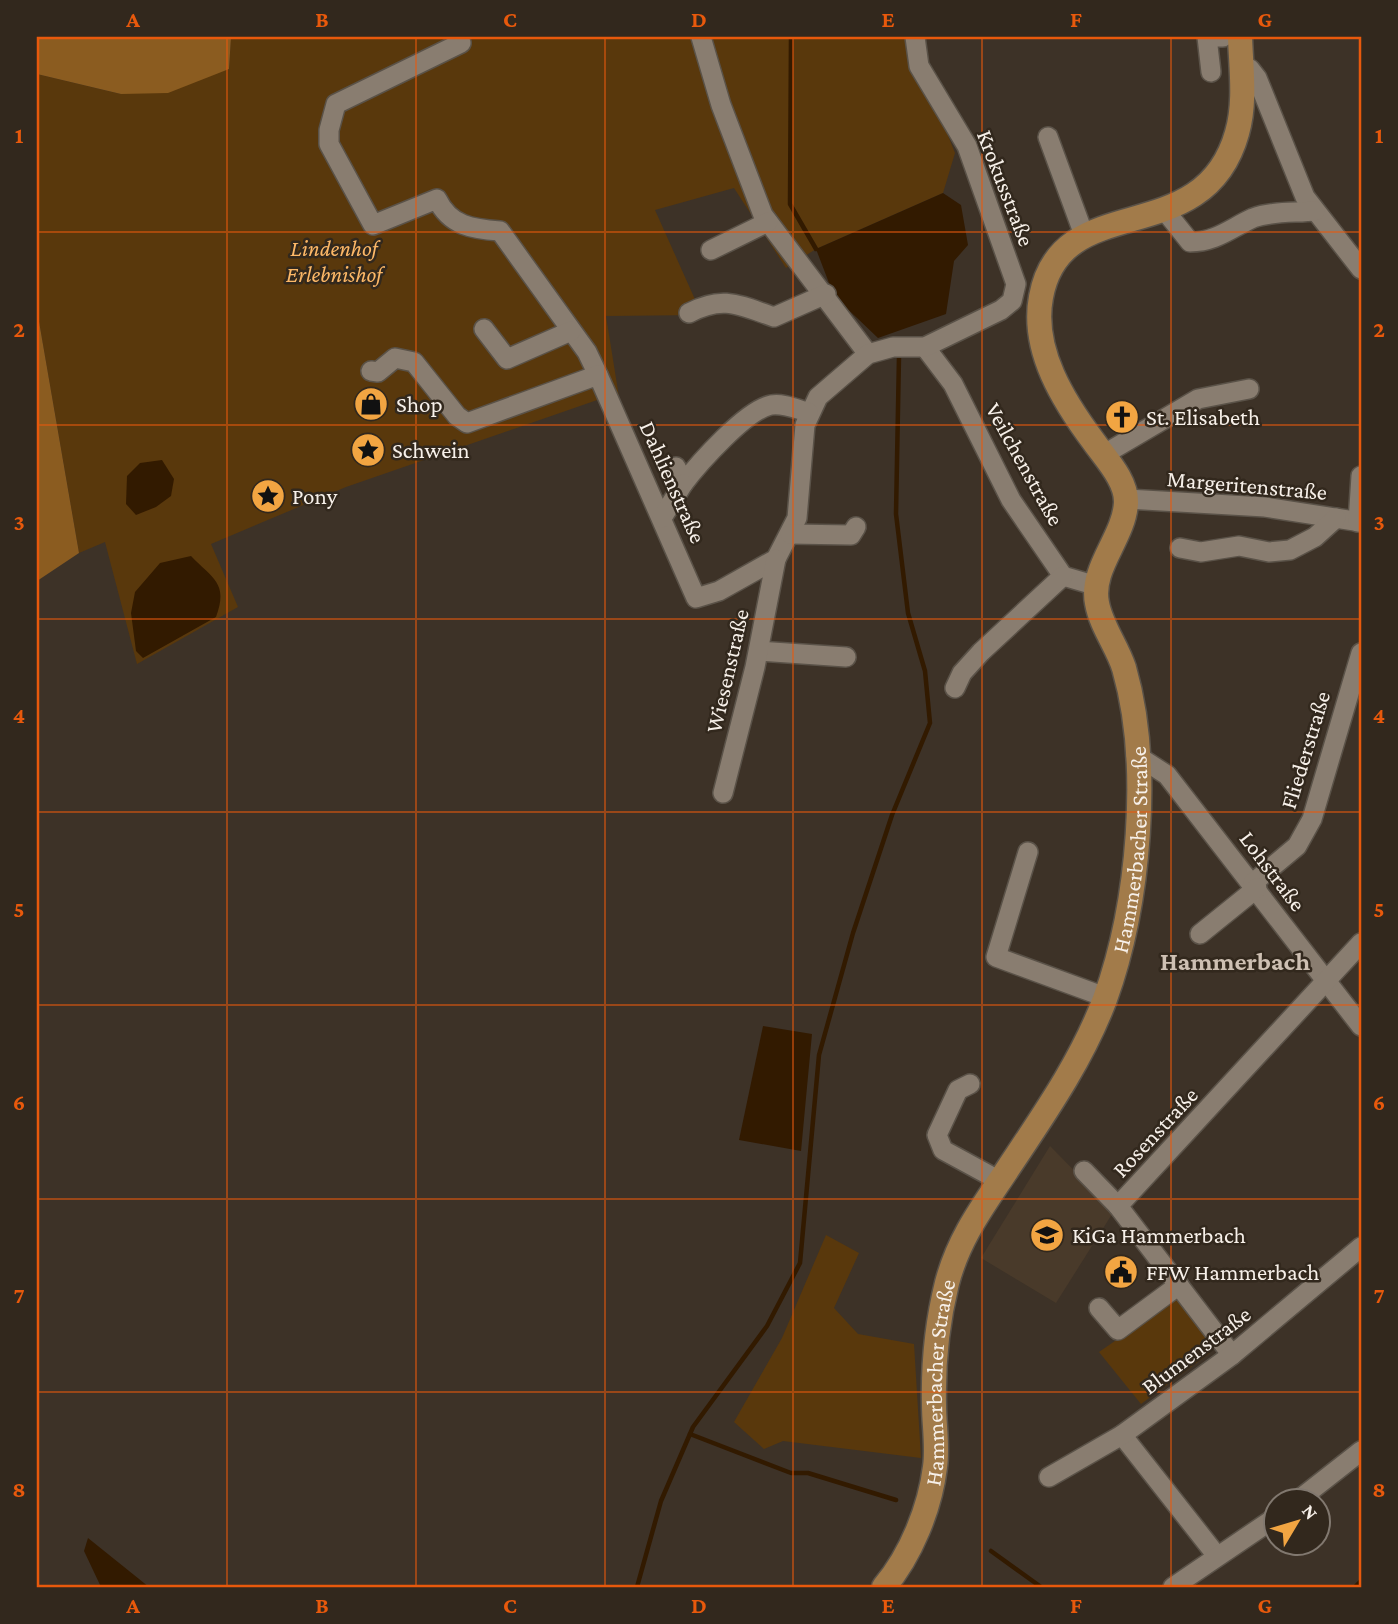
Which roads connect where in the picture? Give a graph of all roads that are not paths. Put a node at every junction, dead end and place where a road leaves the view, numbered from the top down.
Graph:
1 (701, 37) edge
2 (915, 37) edge
3 (1223, 37) edge
4 (1240, 37) edge
5 (461, 43) dead end
6 (1241, 65) junction
7 (1211, 72) dead end
8 (1048, 137) dead end
9 (1315, 211) junction
10 (1166, 212) junction
11 (768, 222) junction
12 (1084, 235) junction
13 (711, 250) dead end
14 (1361, 269) edge
15 (826, 294) junction
16 (689, 313) dead end
17 (484, 329) dead end
18 (571, 331) junction
19 (925, 347) junction
20 (868, 354) junction
21 (371, 371) dead end
22 (601, 381) junction
23 (1249, 389) dead end
24 (808, 412) junction
25 (1103, 455) junction
26 (1361, 476) edge
27 (1127, 499) junction
28 (662, 518) junction
29 (1336, 518) junction
30 (1360, 522) edge
31 (856, 527) dead end
32 (790, 534) junction
33 (1180, 548) dead end
34 (776, 559) junction
35 (1063, 576) junction
36 (1097, 586) junction
37 (759, 651) junction
38 (1361, 653) edge
39 (846, 657) dead end
40 (954, 688) dead end
41 (1136, 755) junction
42 (723, 793) dead end
43 (1028, 852) dead end
44 (1255, 885) junction
45 (1200, 934) dead end
46 (1361, 943) edge
47 (1326, 983) junction
48 (1105, 997) junction
49 (1361, 1026) edge
50 (970, 1084) dead end
51 (1084, 1171) dead end
52 (1000, 1181) junction
53 (1118, 1206) junction
54 (1361, 1247) edge
55 (1179, 1285) junction
56 (1099, 1308) dead end
57 (1232, 1355) junction
58 (1122, 1435) junction
59 (1361, 1451) edge
60 (1049, 1477) dead end
61 (1314, 1488) edge
62 (1262, 1526) edge
63 (1217, 1556) junction
64 (884, 1587) edge
65 (1173, 1587) edge

1 - 11 street
2 - 19 street, Krokusstraße
3 - 7 street
4 - 6 main road
5 - 18 street, Dahlienstraße
6 - 9 street
6 - 10 main road
8 - 12 street
9 - 10 street
9 - 14 street
10 - 12 main road
11 - 13 street
11 - 15 street
12 - 25 main road
15 - 16 street
15 - 20 street
17 - 18 street
18 - 22 street, Dahlienstraße
19 - 20 street
19 - 35 street, Veilchenstraße
20 - 24 street
21 - 22 street
22 - 28 street, Dahlienstraße
23 - 25 street
24 - 28 street
24 - 32 street
25 - 27 main road
26 - 30 street
27 - 29 street, Margeritenstraße
27 - 36 main road
28 - 34 street, Dahlienstraße
29 - 30 street, Margeritenstraße
29 - 33 street
31 - 32 street
32 - 34 street
34 - 37 street, Wiesenstraße
35 - 36 street
35 - 40 street
36 - 41 main road, Hammerbacher Straße
37 - 39 street
37 - 42 street, Wiesenstraße
38 - 44 street, Fliederstraße
41 - 44 street, Lohstraße
41 - 48 main road, Hammerbacher Straße
43 - 48 street
44 - 45 street, Fliederstraße
44 - 47 street, Lohstraße
46 - 47 street, Rosenstraße
47 - 49 street, Lohstraße
47 - 53 street, Rosenstraße
48 - 52 main road, Hammerbacher Straße
50 - 52 street
51 - 53 street
52 - 64 main road, Hammerbacher Straße
53 - 55 street, Rosenstraße
54 - 57 street, Blumenstraße
55 - 56 street
55 - 57 street, Rosenstraße
57 - 58 street, Blumenstraße
58 - 60 street, Blumenstraße
58 - 63 street
59 - 61 street
62 - 63 street
63 - 65 street

